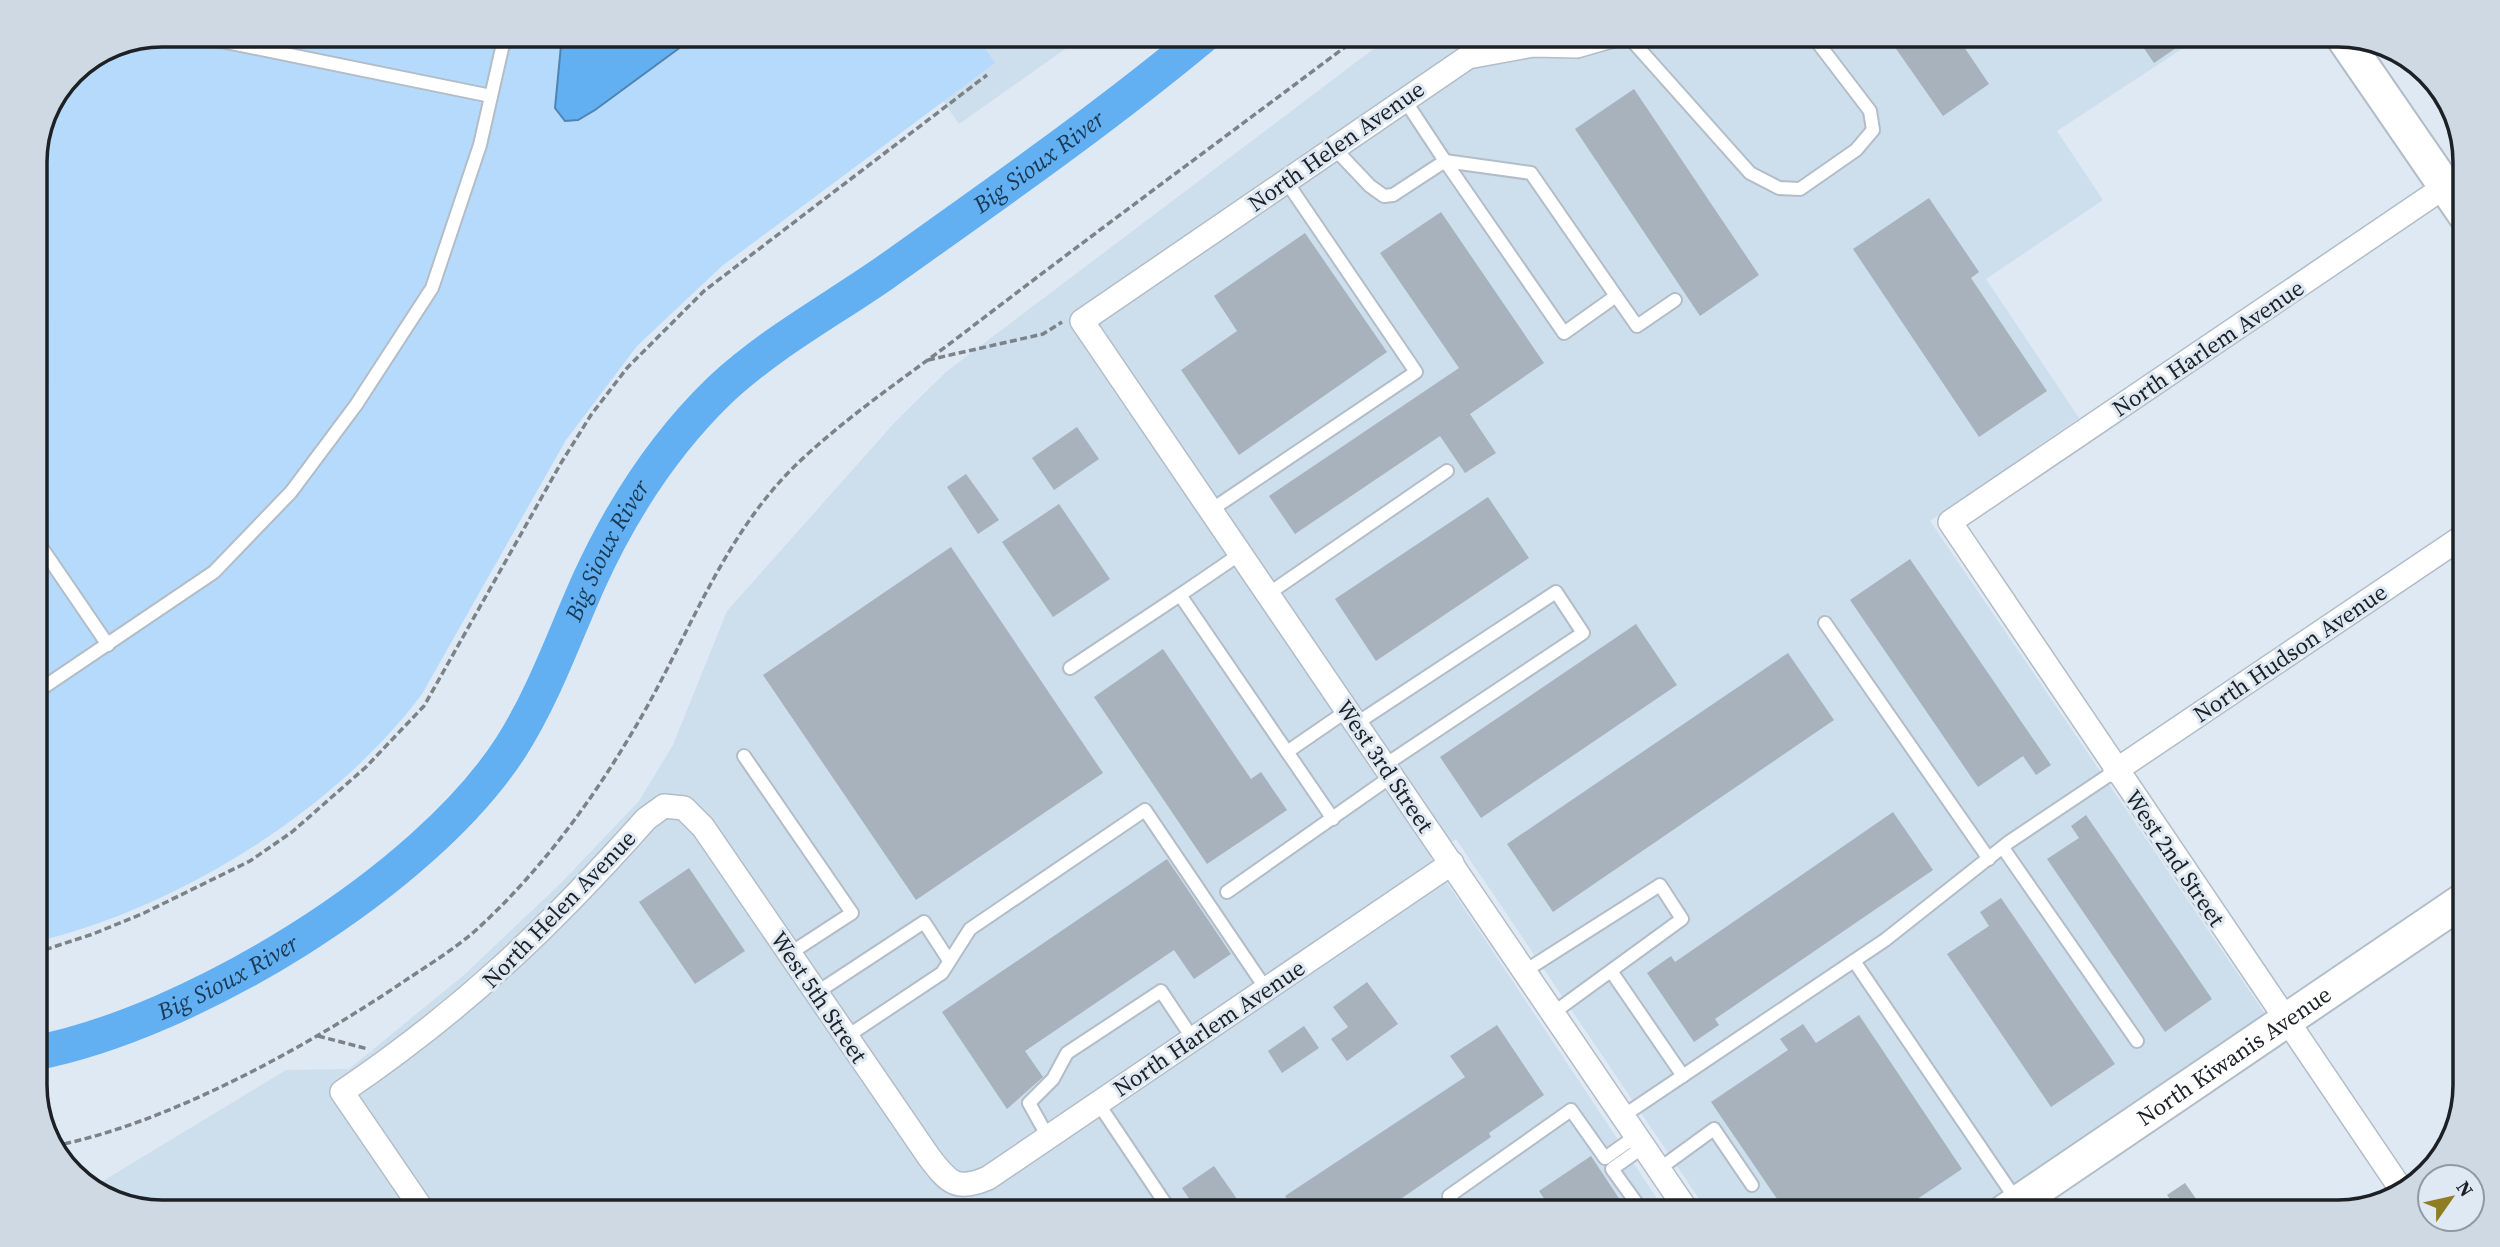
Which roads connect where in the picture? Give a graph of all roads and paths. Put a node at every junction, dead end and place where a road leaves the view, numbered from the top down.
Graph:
1 (251, 47) edge
2 (502, 47) edge
3 (1345, 47) edge
4 (1527, 47) edge
5 (1638, 47) edge
6 (1821, 47) edge
7 (2351, 48) edge
8 (987, 75) dead end
9 (491, 96) junction
10 (1404, 99) junction
11 (1334, 148) junction
12 (1445, 161) junction
13 (2453, 177) edge
14 (1286, 181) junction
15 (2453, 181) edge
16 (1616, 296) junction
17 (1675, 300) dead end
18 (1082, 321) junction
19 (926, 360) junction
20 (1447, 471) dead end
21 (1211, 510) junction
22 (1950, 522) joint
23 (2453, 543) edge
24 (1240, 554) junction
25 (47, 556) edge
26 (1268, 594) junction
27 (1180, 595) junction
28 (1825, 622) dead end
29 (108, 645) junction
30 (1070, 668) dead end
31 (47, 685) edge
32 (1352, 717) junction
33 (1287, 751) junction
34 (744, 757) dead end
35 (1388, 770) junction
36 (2116, 771) junction
37 (675, 805) joint
38 (1333, 818) junction
39 (2003, 848) junction
40 (1989, 859) junction
41 (1451, 863) junction
42 (1227, 892) dead end
43 (2453, 908) edge
44 (47, 949) edge
45 (789, 954) junction
46 (948, 959) junction
47 (1854, 961) junction
48 (1525, 971) junction
49 (1611, 971) junction
50 (1266, 989) junction
51 (816, 993) junction
52 (1553, 1013) junction
53 (2286, 1021) junction
54 (317, 1036) junction
55 (846, 1037) junction
56 (1193, 1039) junction
57 (2137, 1041) dead end
58 (387, 1062) junction
59 (1683, 1076) junction
60 (1098, 1103) junction
61 (1623, 1116) junction
62 (1048, 1138) junction
63 (1640, 1141) junction
64 (64, 1143) edge
65 (1659, 1169) junction
66 (2397, 1183) edge
67 (1752, 1185) dead end
68 (964, 1186) joint
69 (416, 1200) edge
70 (1163, 1200) edge
71 (1452, 1200) edge
72 (1634, 1200) edge
73 (1673, 1200) edge
74 (2006, 1200) edge
75 (2023, 1200) edge

1 - 9 lane
2 - 9 lane
3 - 19 path
4 - 10 street, North Helen Avenue
5 - 6 lane
7 - 13 main road
8 - 44 path
9 - 29 lane
10 - 11 street, North Helen Avenue
10 - 12 lane
11 - 12 lane
11 - 14 street, North Helen Avenue
12 - 16 lane
12 - 16 lane
14 - 18 street, North Helen Avenue
14 - 21 lane
15 - 22 street, North Harlem Avenue
16 - 17 lane
18 - 19 path
18 - 21 street, West 3rd Street
19 - 54 path
20 - 26 lane
21 - 24 street, West 3rd Street
22 - 36 street, West 2nd Street
23 - 36 street, North Hudson Avenue
24 - 26 street, West 3rd Street
24 - 27 lane
25 - 29 lane
26 - 32 street, West 3rd Street
27 - 30 lane
27 - 33 lane
28 - 40 lane
29 - 31 lane
32 - 33 lane
32 - 35 street, West 3rd Street
32 - 35 lane
33 - 38 lane
34 - 45 lane
35 - 38 lane
35 - 41 street, West 3rd Street
36 - 39 lane
36 - 53 street, West 2nd Street
37 - 45 street, West 5th Street
37 - 58 street, North Helen Avenue
38 - 42 lane
39 - 40 lane
39 - 57 lane
40 - 47 lane
41 - 48 street, West 3rd Street
41 - 50 street, North Harlem Avenue
43 - 53 main road, North Kiwanis Avenue
45 - 51 street, West 5th Street
46 - 50 lane
46 - 51 lane
46 - 55 lane
47 - 59 lane
47 - 74 lane
48 - 49 lane
48 - 52 street, West 3rd Street
49 - 52 lane
49 - 59 lane
50 - 56 street, North Harlem Avenue
51 - 55 street, West 5th Street
52 - 61 street, West 3rd Street
53 - 66 street, West 2nd Street
53 - 75 main road, North Kiwanis Avenue
54 - 58 path
54 - 64 path
55 - 68 street, West 5th Street
56 - 60 street, North Harlem Avenue
56 - 62 lane
58 - 69 street, North Helen Avenue
59 - 61 lane
60 - 62 street, North Harlem Avenue
60 - 70 lane
61 - 63 street, West 3rd Street
62 - 68 street, North Harlem Avenue
63 - 65 street, West 3rd Street
63 - 71 lane
63 - 72 lane
65 - 67 lane
65 - 73 street, West 3rd Street

